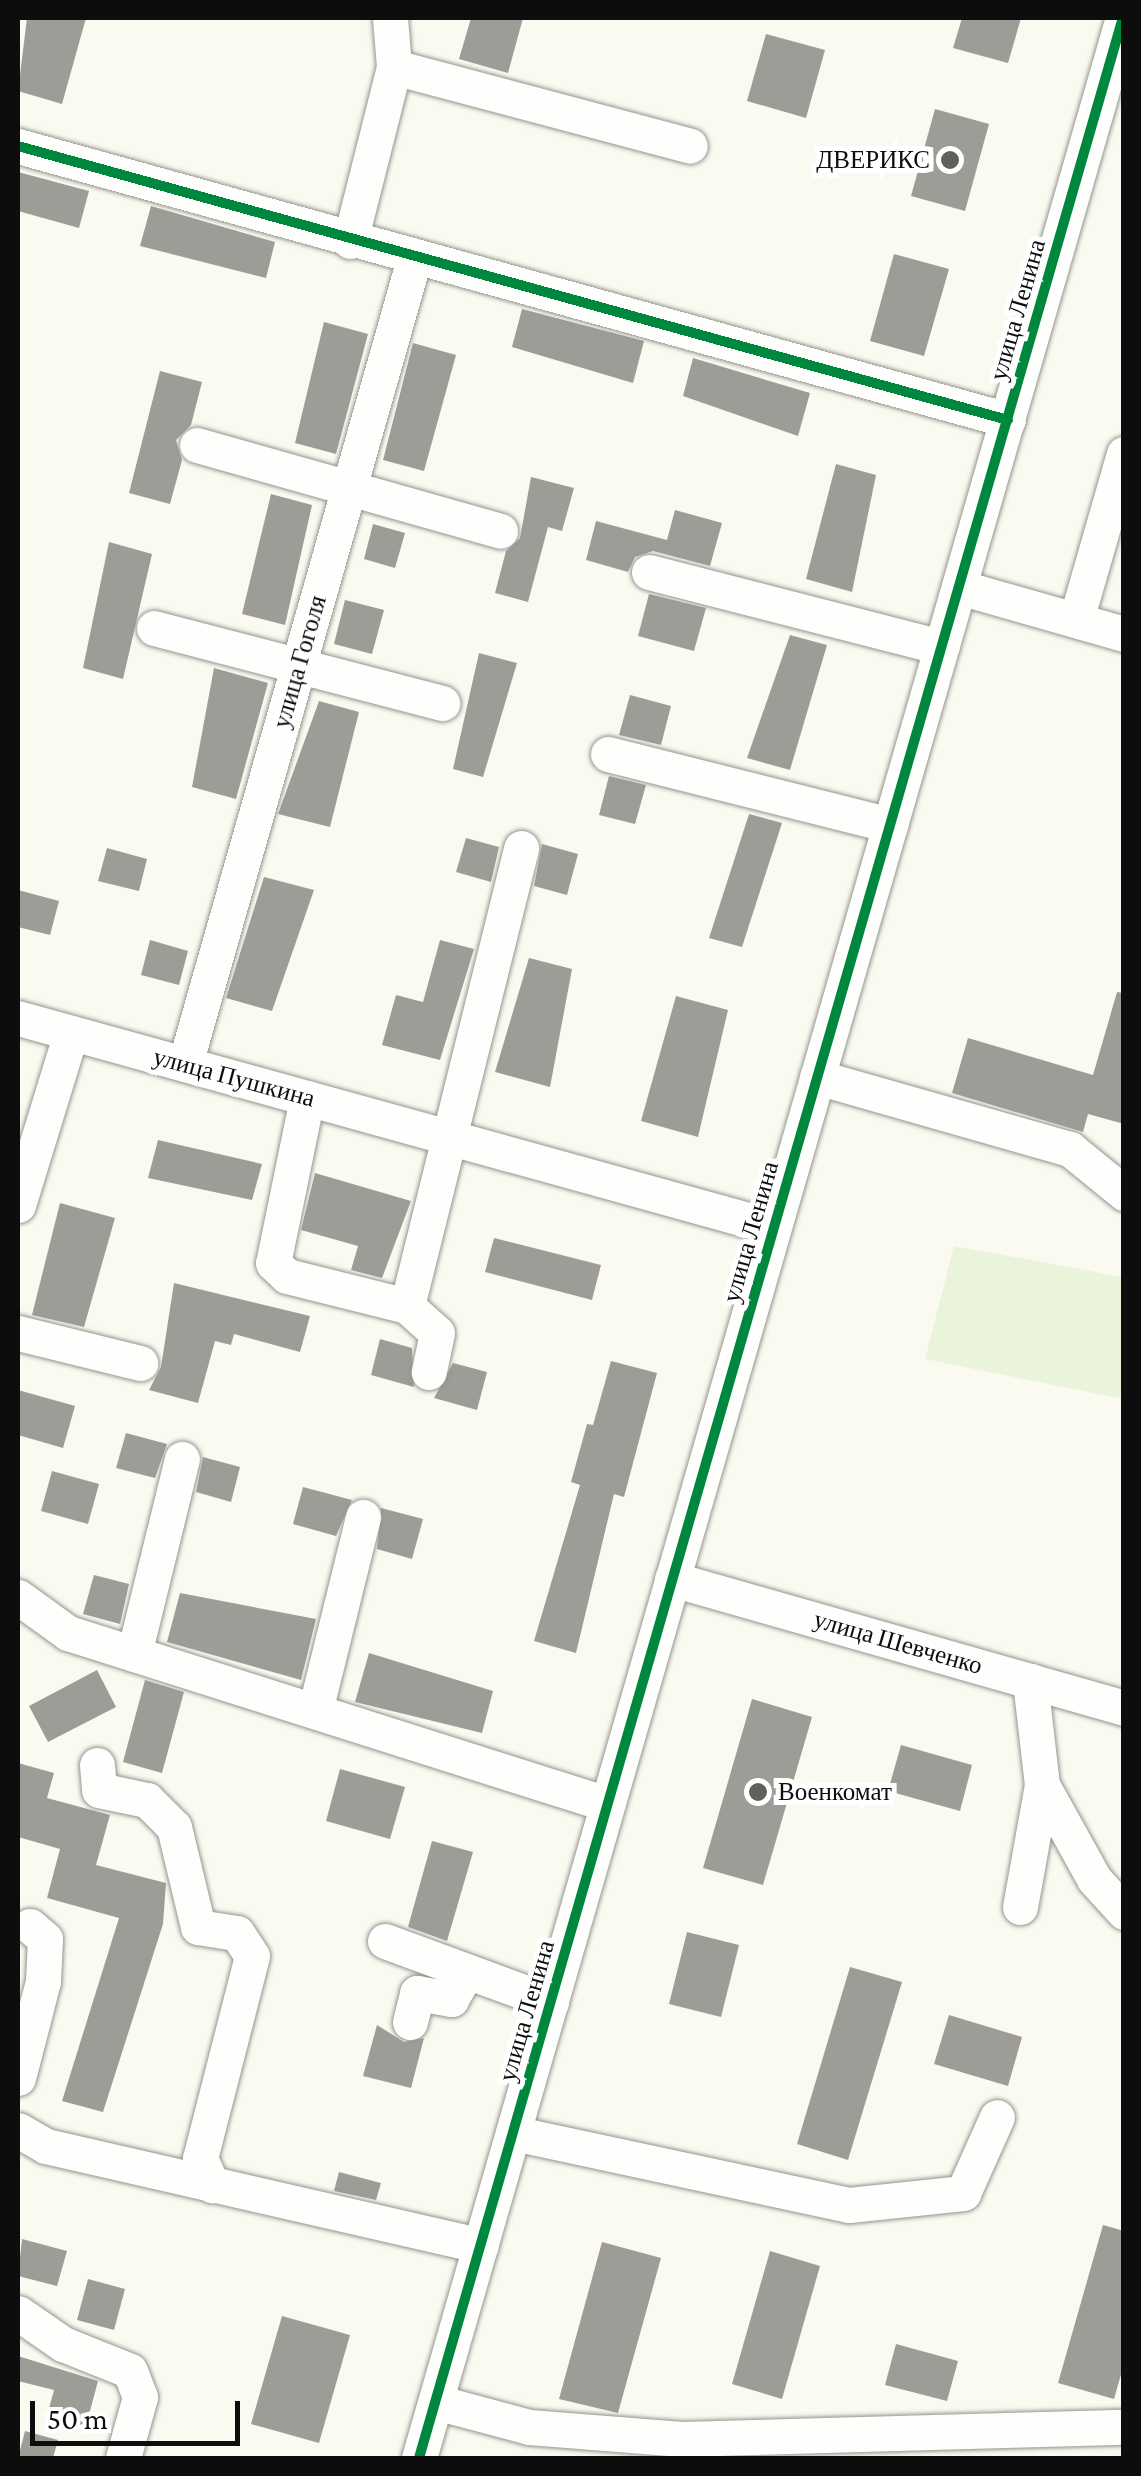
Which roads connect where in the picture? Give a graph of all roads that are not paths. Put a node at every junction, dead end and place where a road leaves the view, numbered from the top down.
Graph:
1 (390, 18) edge
2 (1124, 18) edge
3 (394, 67) junction
4 (18, 146) edge
5 (690, 146) dead end
6 (350, 242) junction
7 (414, 260) junction
8 (1008, 420) junction
9 (197, 445) dead end
10 (1124, 454) edge
11 (349, 488) junction
12 (500, 531) dead end
13 (648, 572) dead end
14 (959, 587) junction
15 (1076, 620) junction
16 (154, 628) dead end
17 (1124, 634) edge
18 (942, 647) junction
19 (298, 666) junction
20 (442, 703) dead end
21 (608, 754) dead end
22 (890, 824) junction
23 (521, 848) dead end
24 (18, 1018) edge
25 (71, 1033) junction
26 (186, 1064) junction
27 (817, 1076) junction
28 (307, 1098) junction
29 (450, 1138) junction
30 (1124, 1193) edge
31 (18, 1205) edge
32 (774, 1227) junction
33 (407, 1306) junction
34 (18, 1333) edge
35 (140, 1362) dead end
36 (429, 1372) dead end
37 (182, 1460) dead end
38 (363, 1517) dead end
39 (672, 1579) junction
40 (18, 1596) edge
41 (134, 1654) junction
42 (1030, 1681) junction
43 (1124, 1708) edge
44 (315, 1712) junction
45 (98, 1766) dead end
46 (1042, 1785) junction
47 (608, 1804) junction
48 (1020, 1907) dead end
49 (1124, 1912) edge
50 (30, 1926) dead end
51 (384, 1942) dead end
52 (467, 1971) junction
53 (551, 2002) junction
54 (410, 2022) dead end
55 (18, 2078) edge
56 (997, 2117) dead end
57 (18, 2130) edge
58 (513, 2133) junction
59 (212, 2185) junction
60 (480, 2246) junction
61 (18, 2314) edge
62 (436, 2402) junction
63 (1124, 2426) edge
64 (940, 2447) edge
65 (682, 2449) edge
66 (123, 2458) edge
67 (420, 2458) edge

1 - 3 street
2 - 8 street, улица Ленина
3 - 5 street
3 - 6 street
4 - 6 street
6 - 7 street
7 - 8 street
7 - 11 street, улица Гоголя
8 - 14 street, улица Ленина
9 - 11 street
10 - 15 street
11 - 12 street
11 - 19 street, улица Гоголя
13 - 18 street
14 - 15 street
14 - 18 street, улица Ленина
15 - 17 street
16 - 19 street
18 - 22 street, улица Ленина
19 - 20 street
19 - 26 street, улица Гоголя
21 - 22 street
22 - 27 street, улица Ленина
23 - 29 street
24 - 25 street, улица Пушкина
25 - 26 street, улица Пушкина
25 - 31 street
26 - 28 street, улица Пушкина
27 - 30 street
27 - 32 street, улица Ленина
28 - 29 street, улица Пушкина
28 - 33 street
29 - 32 street, улица Пушкина
29 - 33 street
32 - 39 street, улица Ленина
33 - 36 street
34 - 35 street
37 - 41 street
38 - 44 street
39 - 42 street, улица Шевченко
39 - 47 street, улица Ленина
40 - 41 street
41 - 44 street
42 - 43 street, улица Шевченко
42 - 46 street
44 - 47 street
45 - 59 street
46 - 48 street
46 - 49 street
47 - 53 street, улица Ленина
50 - 55 street
51 - 52 street
52 - 53 street
52 - 54 street
53 - 58 street, улица Ленина
56 - 58 street
57 - 59 street
58 - 60 street, улица Ленина
59 - 60 street
60 - 62 street, улица Ленина
61 - 66 street
62 - 65 street
62 - 67 street, улица Ленина
63 - 64 street
64 - 65 street

